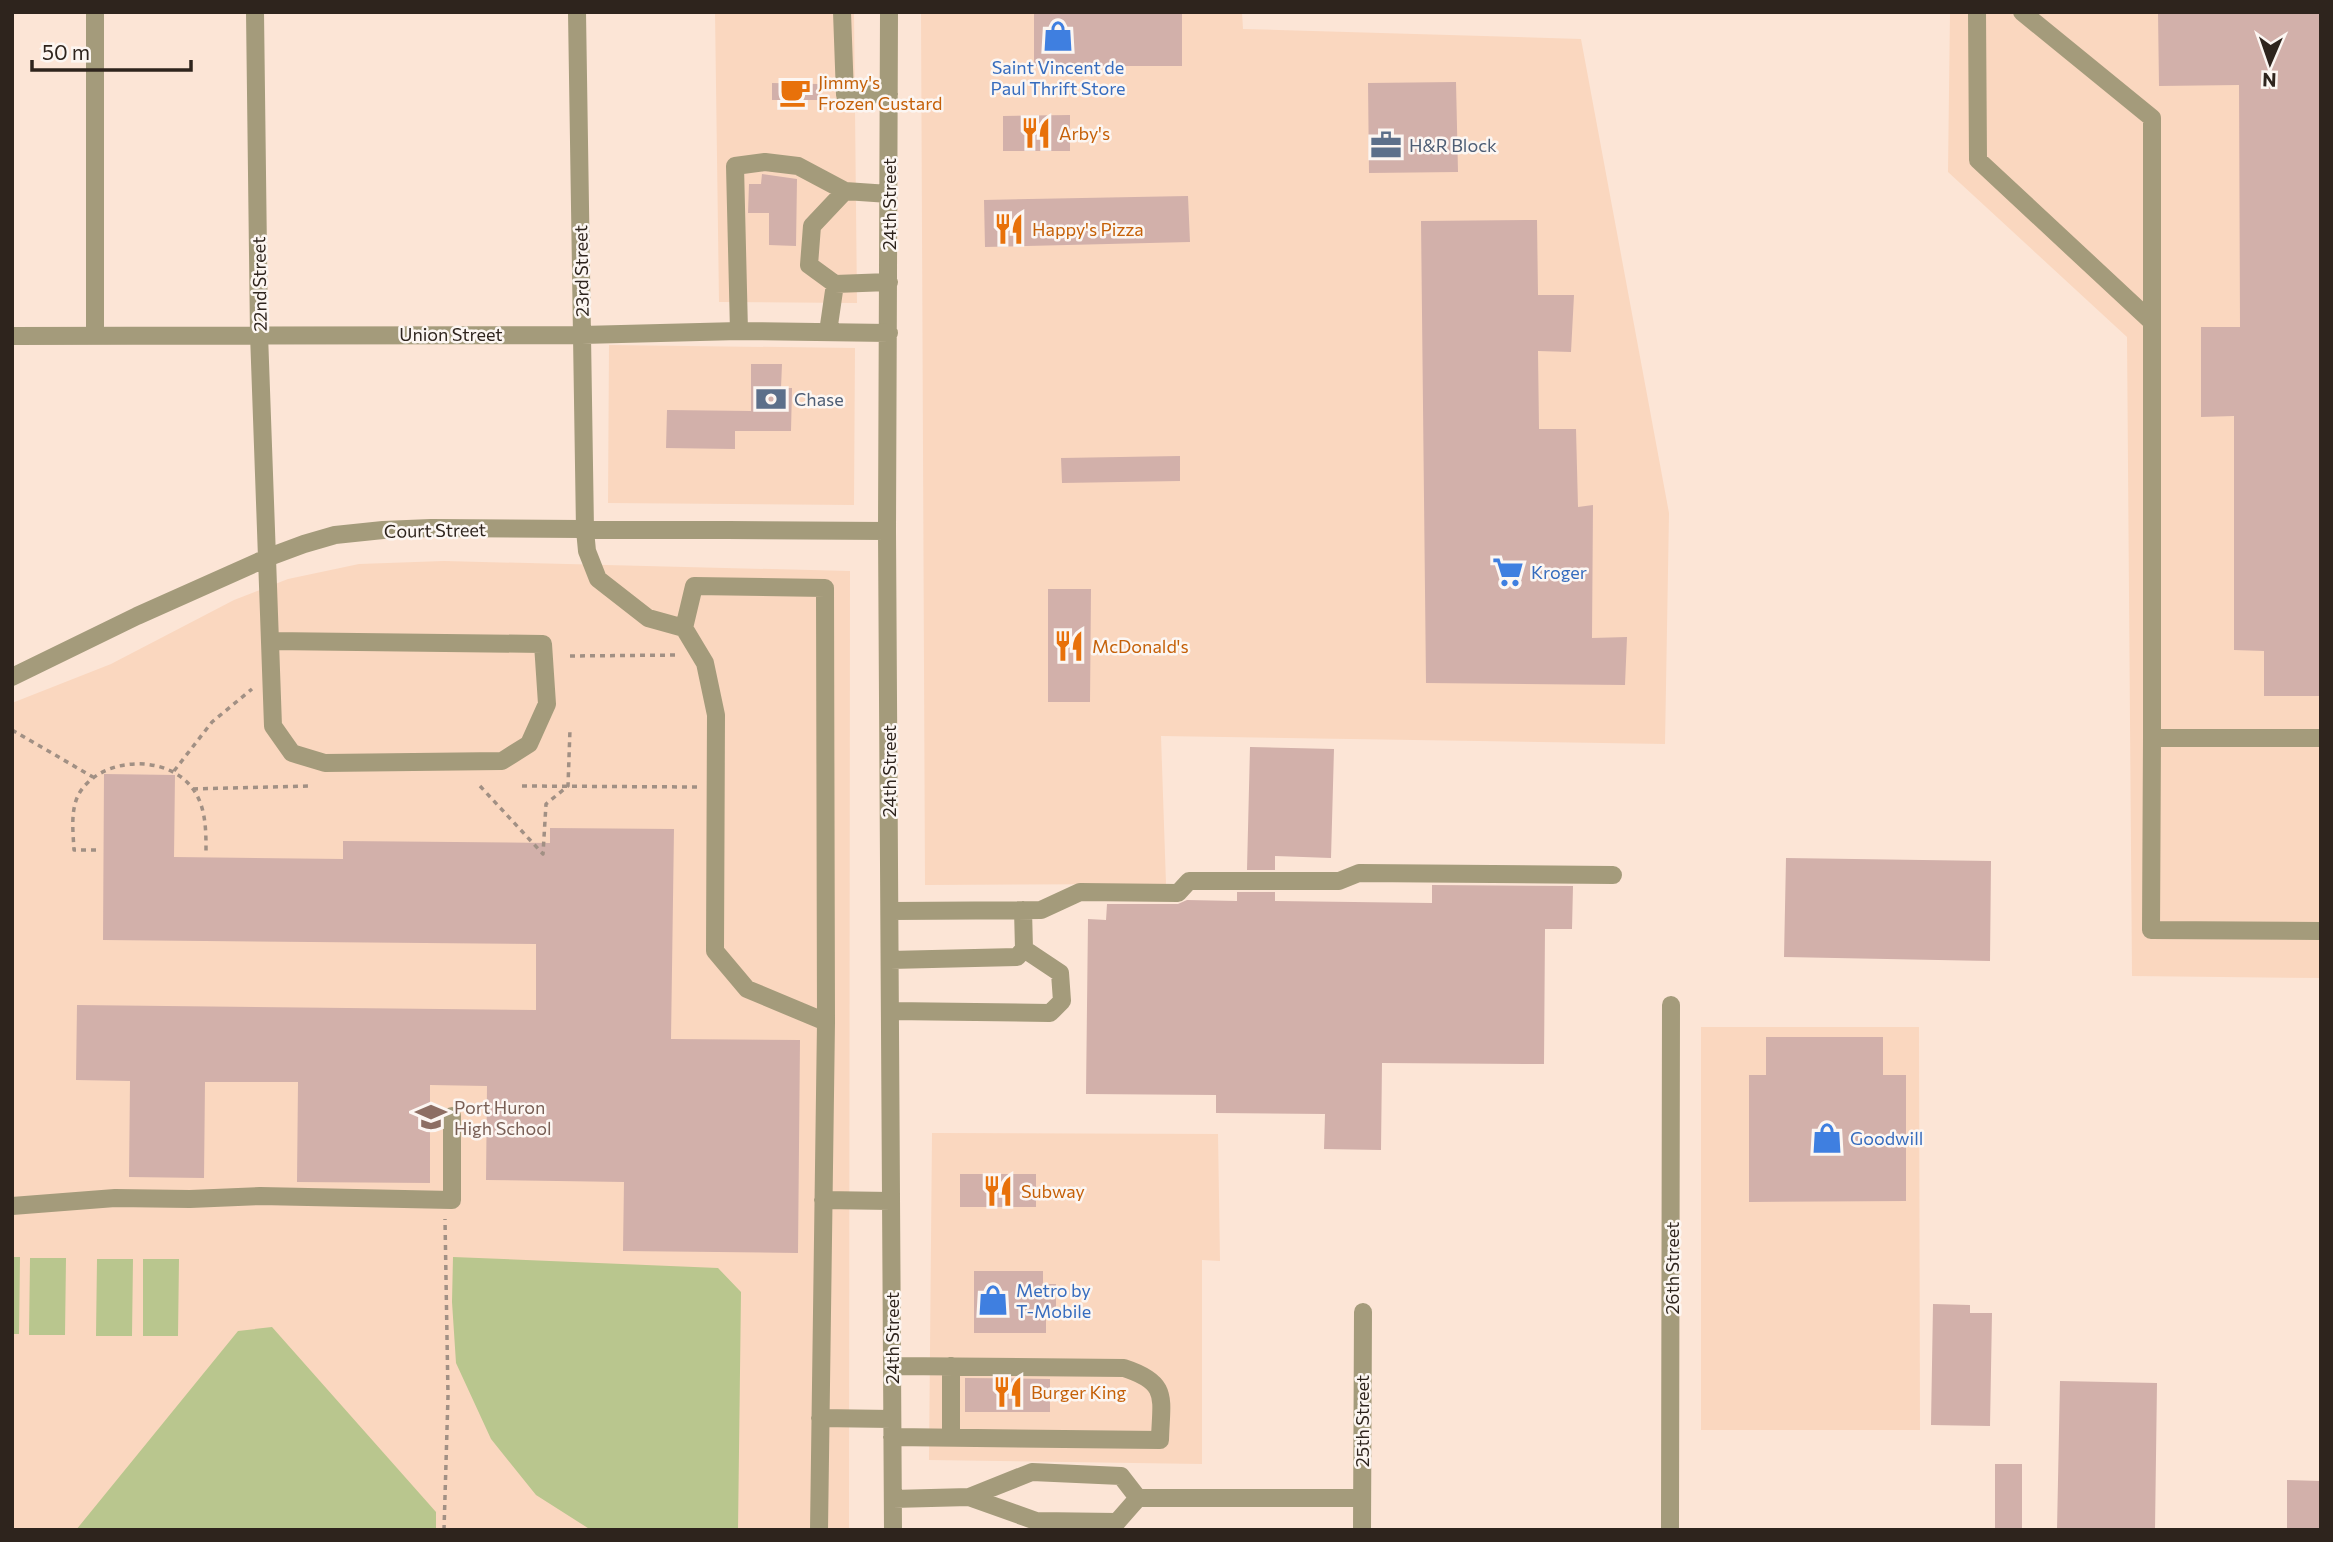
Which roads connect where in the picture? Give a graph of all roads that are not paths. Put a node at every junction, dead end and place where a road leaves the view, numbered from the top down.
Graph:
1 (95, 12) edge
2 (255, 12) edge
3 (577, 12) edge
4 (842, 12) edge
5 (889, 12) edge
6 (1978, 12) edge
7 (2022, 12) edge
8 (889, 94) junction
9 (845, 191) junction
10 (889, 194) junction
11 (889, 282) junction
12 (835, 284) junction
13 (2152, 322) junction
14 (738, 331) junction
15 (828, 332) junction
16 (259, 334) junction
17 (582, 334) junction
18 (889, 334) junction
19 (12, 336) edge
20 (95, 336) junction
21 (585, 530) junction
22 (887, 531) junction
23 (268, 556) junction
24 (684, 628) junction
25 (271, 641) junction
26 (12, 677) edge
27 (2152, 738) junction
28 (2321, 738) edge
29 (1613, 875) dead end
30 (1023, 910) junction
31 (890, 911) junction
32 (2321, 931) edge
33 (1024, 949) junction
34 (890, 960) junction
35 (1671, 1005) dead end
36 (890, 1011) junction
37 (826, 1023) junction
38 (453, 1116) dead end
39 (823, 1200) junction
40 (891, 1201) junction
41 (12, 1206) edge
42 (1363, 1312) dead end
43 (892, 1366) junction
44 (951, 1366) junction
45 (820, 1418) junction
46 (892, 1428) junction
47 (951, 1437) junction
48 (969, 1497) junction
49 (1138, 1498) junction
50 (1362, 1498) junction
51 (893, 1499) junction
52 (819, 1530) edge
53 (893, 1530) edge
54 (1362, 1530) edge
55 (1670, 1530) edge

1 - 20 street
2 - 16 street, 22nd Street
3 - 17 street, 23rd Street
4 - 8 street
5 - 8 street, 24th Street
6 - 13 street
7 - 13 street
8 - 10 street, 24th Street
9 - 10 street
9 - 12 street
9 - 14 street
10 - 11 street, 24th Street
11 - 12 street
11 - 18 street, 24th Street
12 - 15 street
13 - 27 street
14 - 15 street, Union Street
14 - 17 street, Union Street
15 - 18 street, Union Street
16 - 17 street, Union Street
16 - 20 street, Union Street
16 - 23 street, 22nd Street
17 - 21 street, 23rd Street
18 - 22 street, 24th Street
19 - 20 street, Union Street
21 - 22 street, Court Street
21 - 23 street, Court Street
21 - 24 street, 23rd Street
22 - 31 street, 24th Street
23 - 25 street, 22nd Street
23 - 26 street, Court Street
24 - 37 street
24 - 37 street
25 - 25 street, 22nd Street
27 - 28 street
27 - 32 street
29 - 30 street
30 - 31 street
30 - 33 street
31 - 34 street, 24th Street
33 - 34 street
33 - 36 street
34 - 36 street, 24th Street
35 - 55 street, 26th Street
36 - 40 street, 24th Street
37 - 39 street
38 - 41 street
39 - 40 street
39 - 45 street
40 - 43 street, 24th Street
42 - 50 street, 25th Street
43 - 44 street
43 - 46 street, 24th Street
44 - 47 street
44 - 47 street
45 - 46 street
45 - 52 street
46 - 47 street
46 - 51 street, 24th Street
48 - 49 street
48 - 49 street
48 - 51 street
49 - 50 street
50 - 54 street, 25th Street
51 - 53 street, 24th Street

